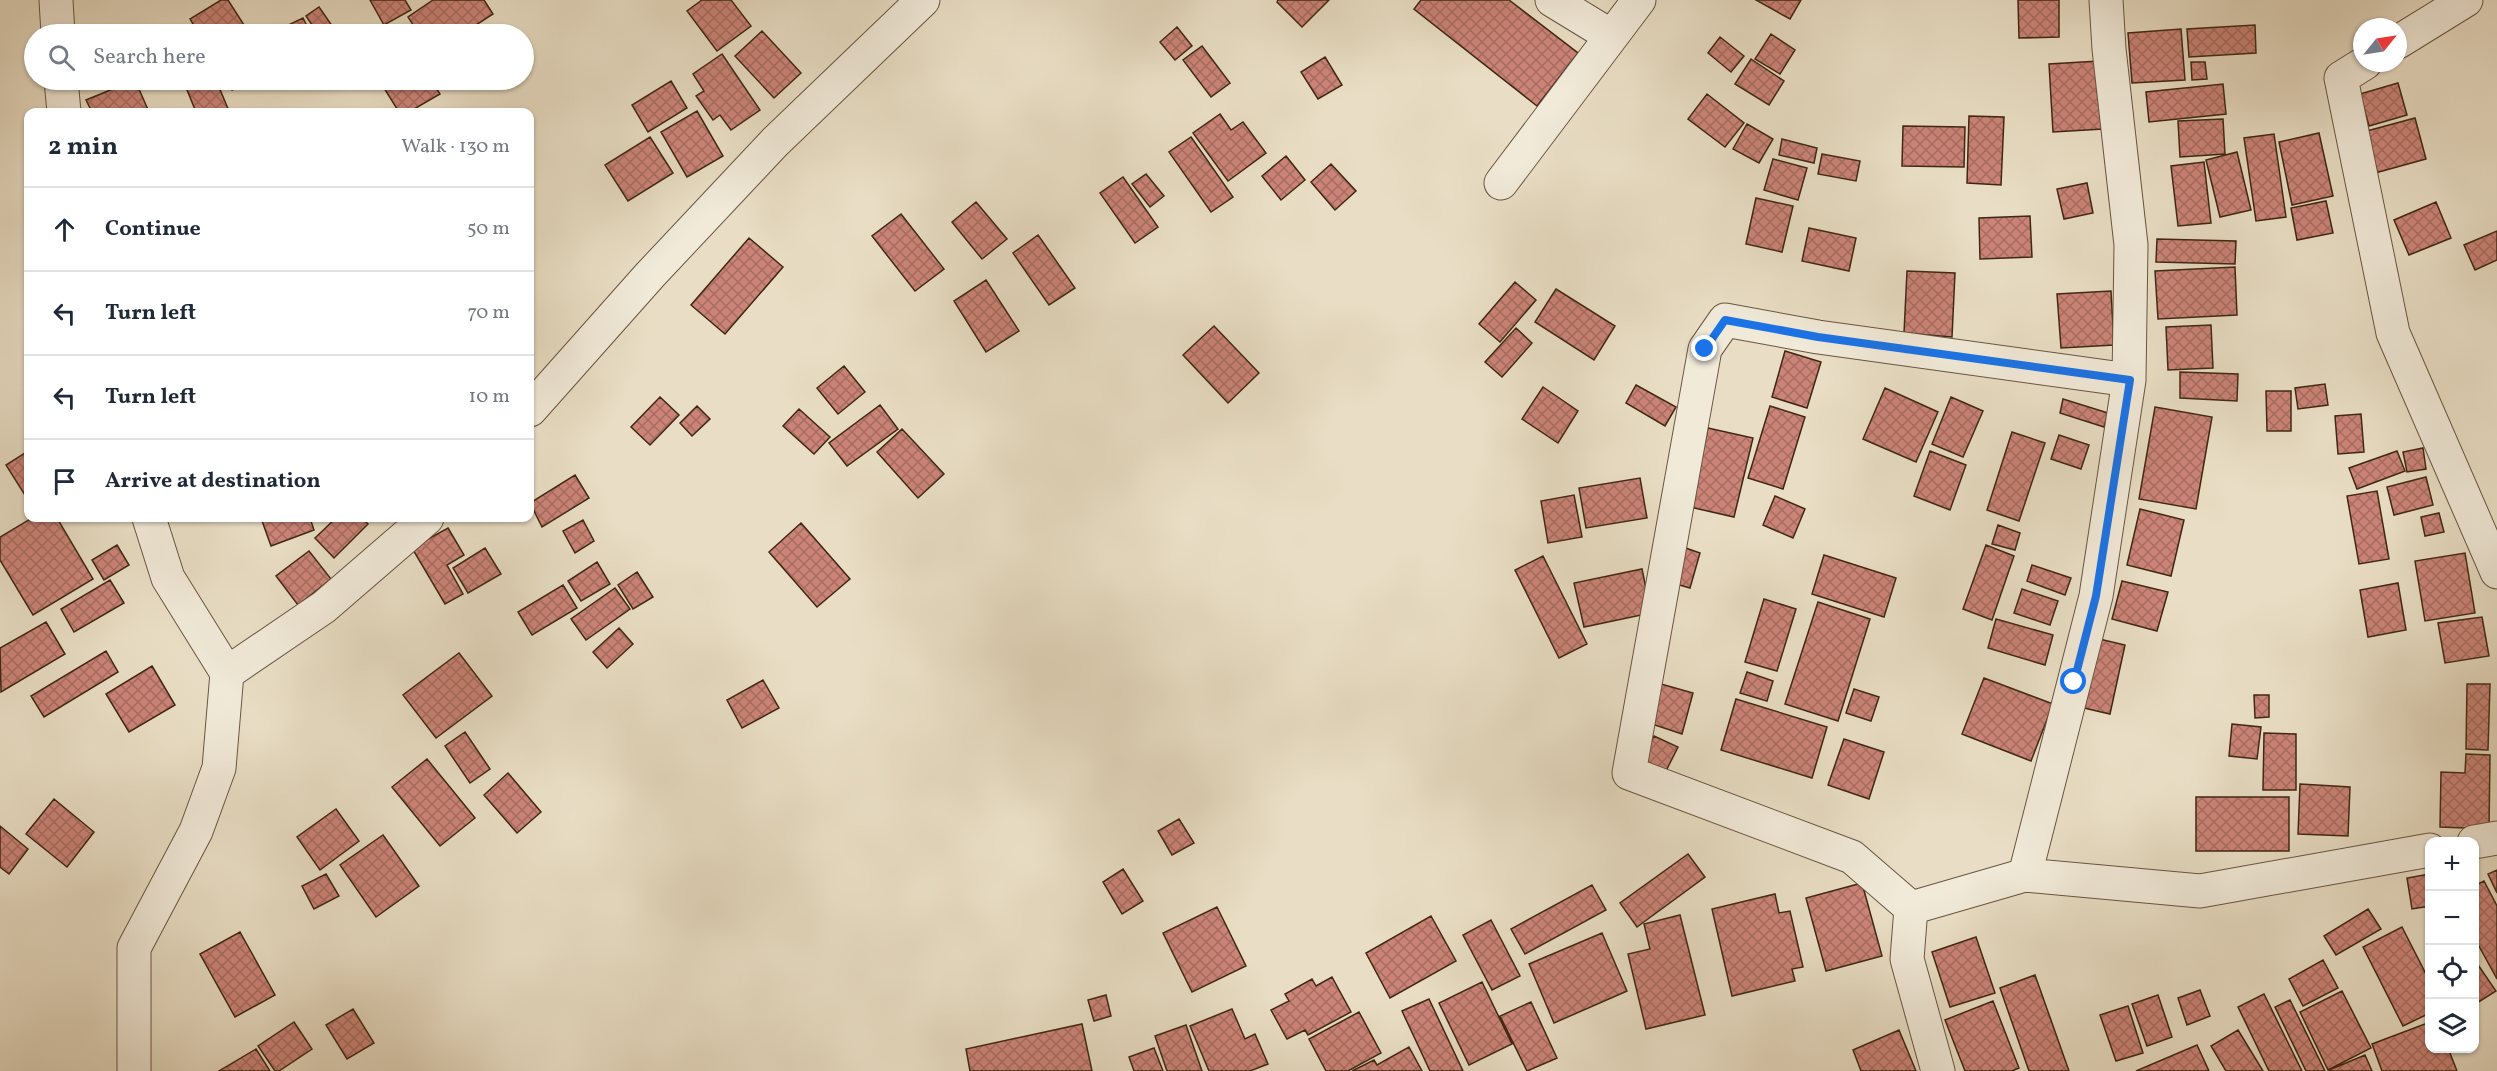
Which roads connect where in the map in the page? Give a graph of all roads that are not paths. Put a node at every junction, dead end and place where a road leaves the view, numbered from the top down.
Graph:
1 (56, 0) edge
2 (923, 0) edge
3 (1552, 0) edge
4 (1639, 0) edge
5 (2106, 0) edge
6 (2466, 0) edge
7 (57, 24) edge
8 (1611, 36) junction
9 (2407, 36) edge
10 (2353, 70) edge
11 (62, 90) edge
12 (64, 108) edge
13 (1501, 183) dead end
14 (2130, 380) junction
15 (534, 405) edge
16 (150, 522) edge
17 (422, 522) edge
18 (2497, 572) edge
19 (227, 673) junction
20 (2497, 838) edge
21 (2479, 841) edge
22 (2425, 851) edge
23 (2025, 875) junction
24 (1911, 908) junction
25 (134, 1071) edge
26 (1938, 1071) edge

1 - 7 street
2 - 15 street
3 - 8 street
4 - 8 street
5 - 14 street
6 - 9 street
8 - 13 street
10 - 18 street
11 - 12 street
14 - 23 street
14 - 24 street
16 - 19 street
17 - 19 street
19 - 25 street
20 - 21 street
22 - 23 street
23 - 24 street
24 - 26 street

